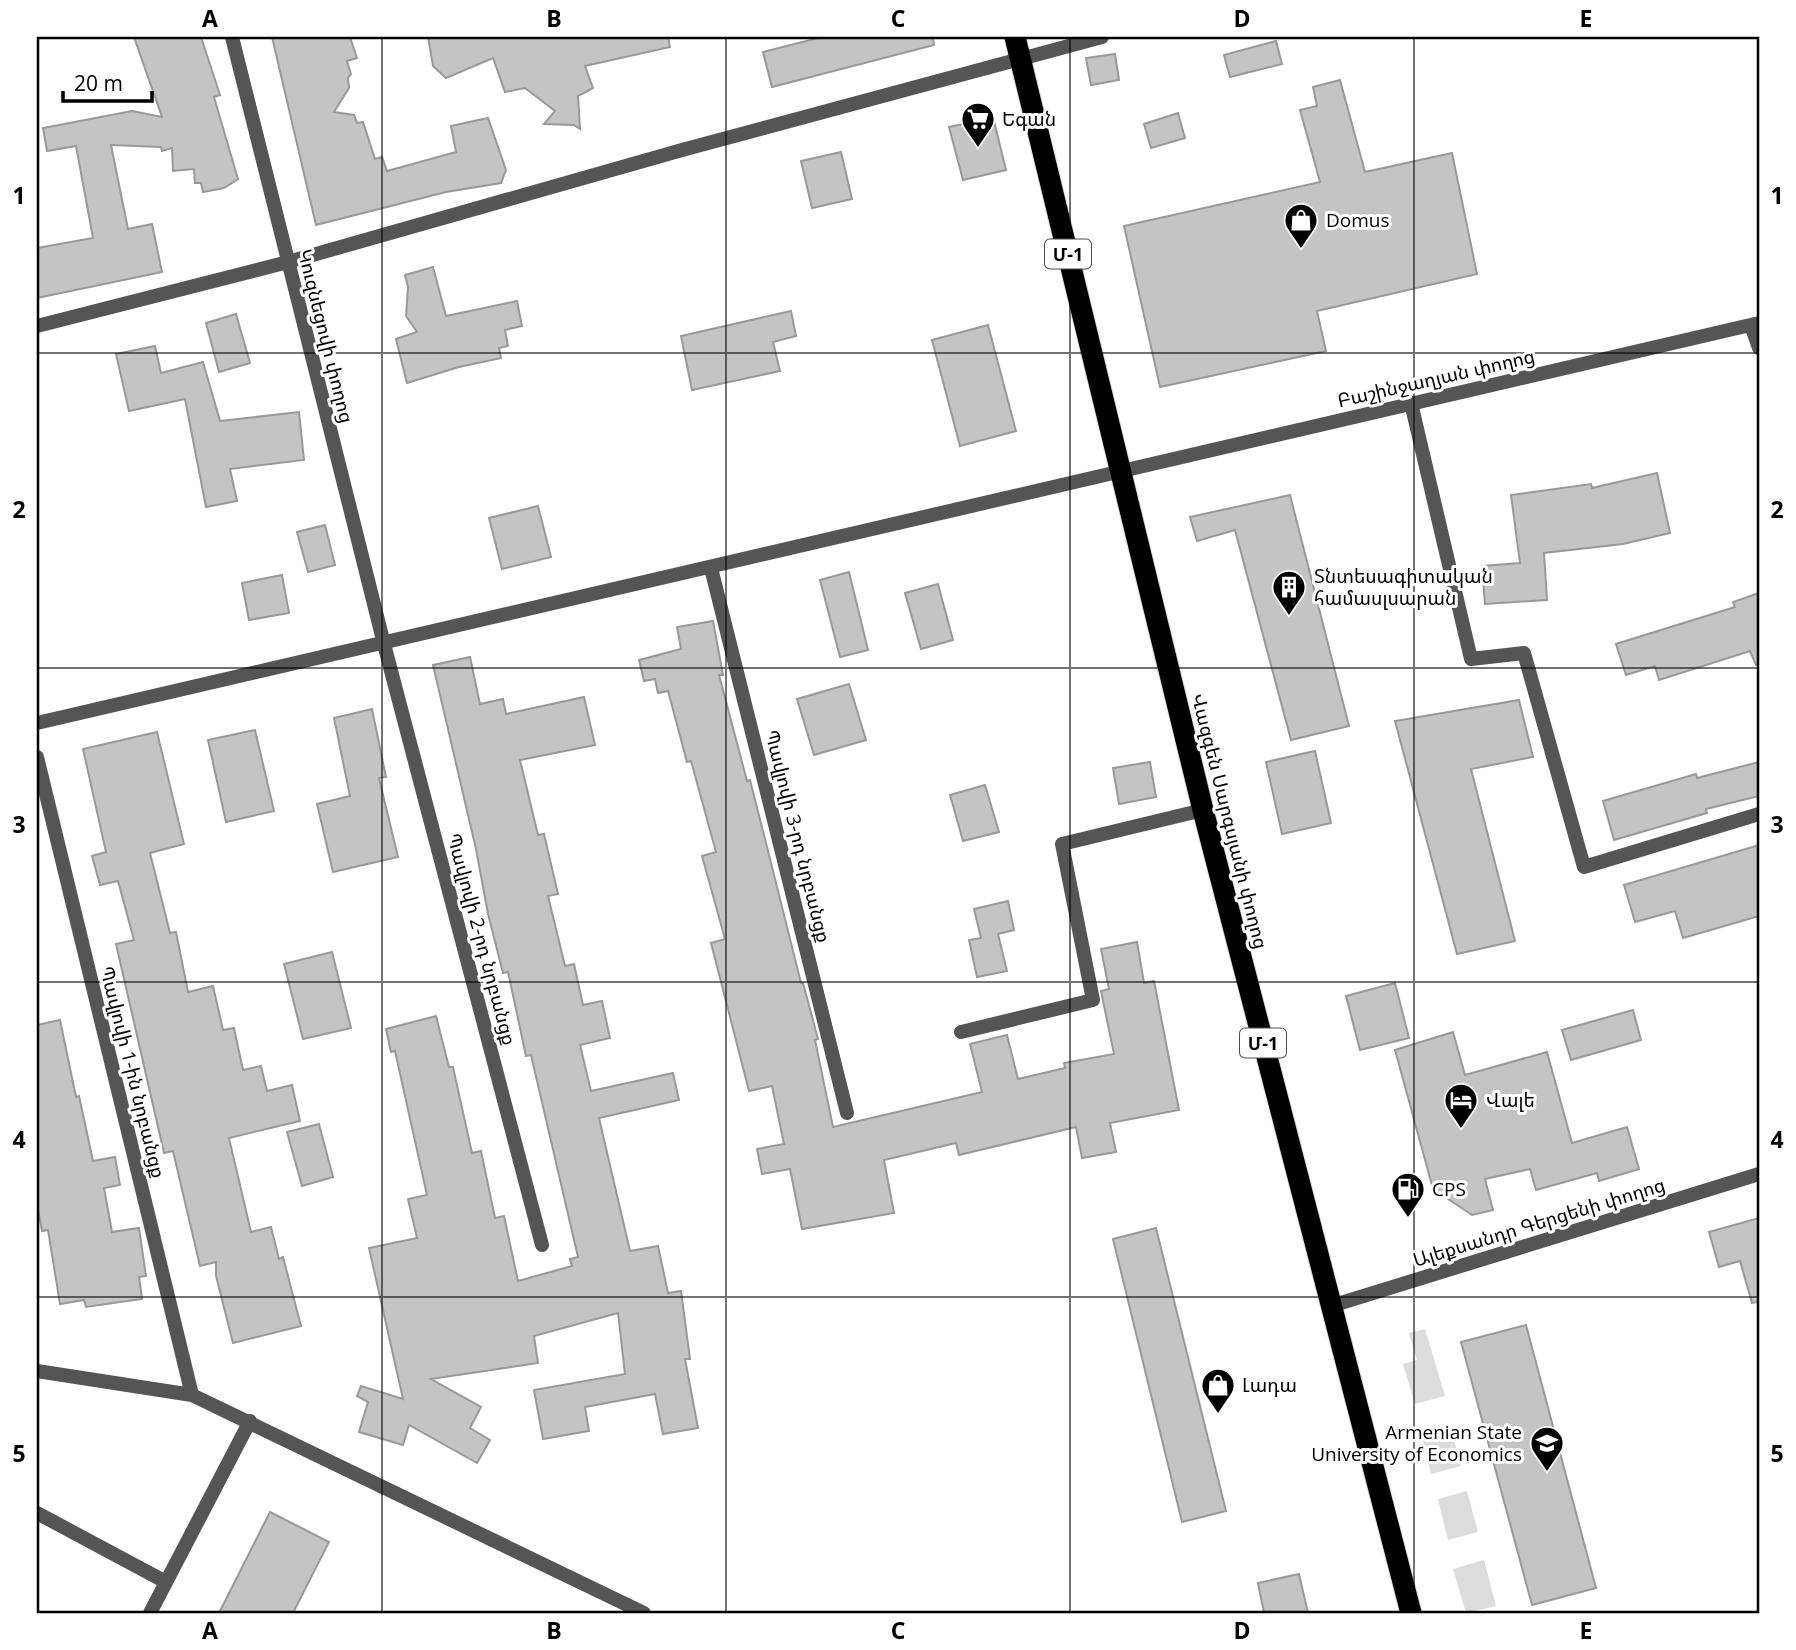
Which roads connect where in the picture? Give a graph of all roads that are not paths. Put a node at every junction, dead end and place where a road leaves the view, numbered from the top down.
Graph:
1 (232, 37) edge
2 (1015, 37) edge
3 (1102, 37) edge
4 (1020, 58) junction
5 (288, 262) junction
6 (1755, 324) edge
7 (37, 326) edge
8 (1759, 348) edge
9 (1412, 403) junction
10 (1122, 471) junction
11 (711, 568) junction
12 (384, 644) junction
13 (37, 723) edge
14 (37, 757) edge
15 (1203, 810) junction
16 (1759, 814) edge
17 (961, 1032) dead end
18 (847, 1113) dead end
19 (1759, 1174) edge
20 (542, 1245) dead end
21 (1331, 1306) junction
22 (37, 1371) edge
23 (192, 1395) junction
24 (250, 1421) junction
25 (37, 1513) edge
26 (166, 1583) junction
27 (150, 1613) edge
28 (643, 1613) edge
29 (1412, 1613) edge

1 - 5 street, Կուզնեցովի փողոց
2 - 4 highway, Վազգեն Սարգսյանի փողոց / Մ-1
3 - 4 street
4 - 5 street
4 - 10 highway, Վազգեն Սարգսյանի փողոց / Մ-1
5 - 7 street
5 - 12 street, Կուզնեցովի փողոց
6 - 8 street
6 - 9 street, Բաշինջաղյան փողոց
9 - 10 street, Բաշինջաղյան փողոց
9 - 16 street
10 - 11 street, Բաշինջաղյան փողոց
10 - 15 highway, Վազգեն Սարգսյանի փողոց / Մ-1
11 - 12 street, Բաշինջաղյան փողոց
11 - 18 street, Պավլովի 3-րդ նրբանցք
12 - 13 street, Բաշինջաղյան փողոց
12 - 20 street, Պավլովի 2-րդ նրբանցք
14 - 23 street, Պավլովի 1-ին նրբանցք
15 - 17 street
15 - 21 highway, Վազգեն Սարգսյանի փողոց / Մ-1
19 - 21 street, Ալեքսանդր Գերցենի փողոց
21 - 29 highway, Վազգեն Սարգսյանի փողոց / Մ-1
22 - 23 street
23 - 24 street
24 - 26 street
24 - 28 street
25 - 26 street
26 - 27 street

